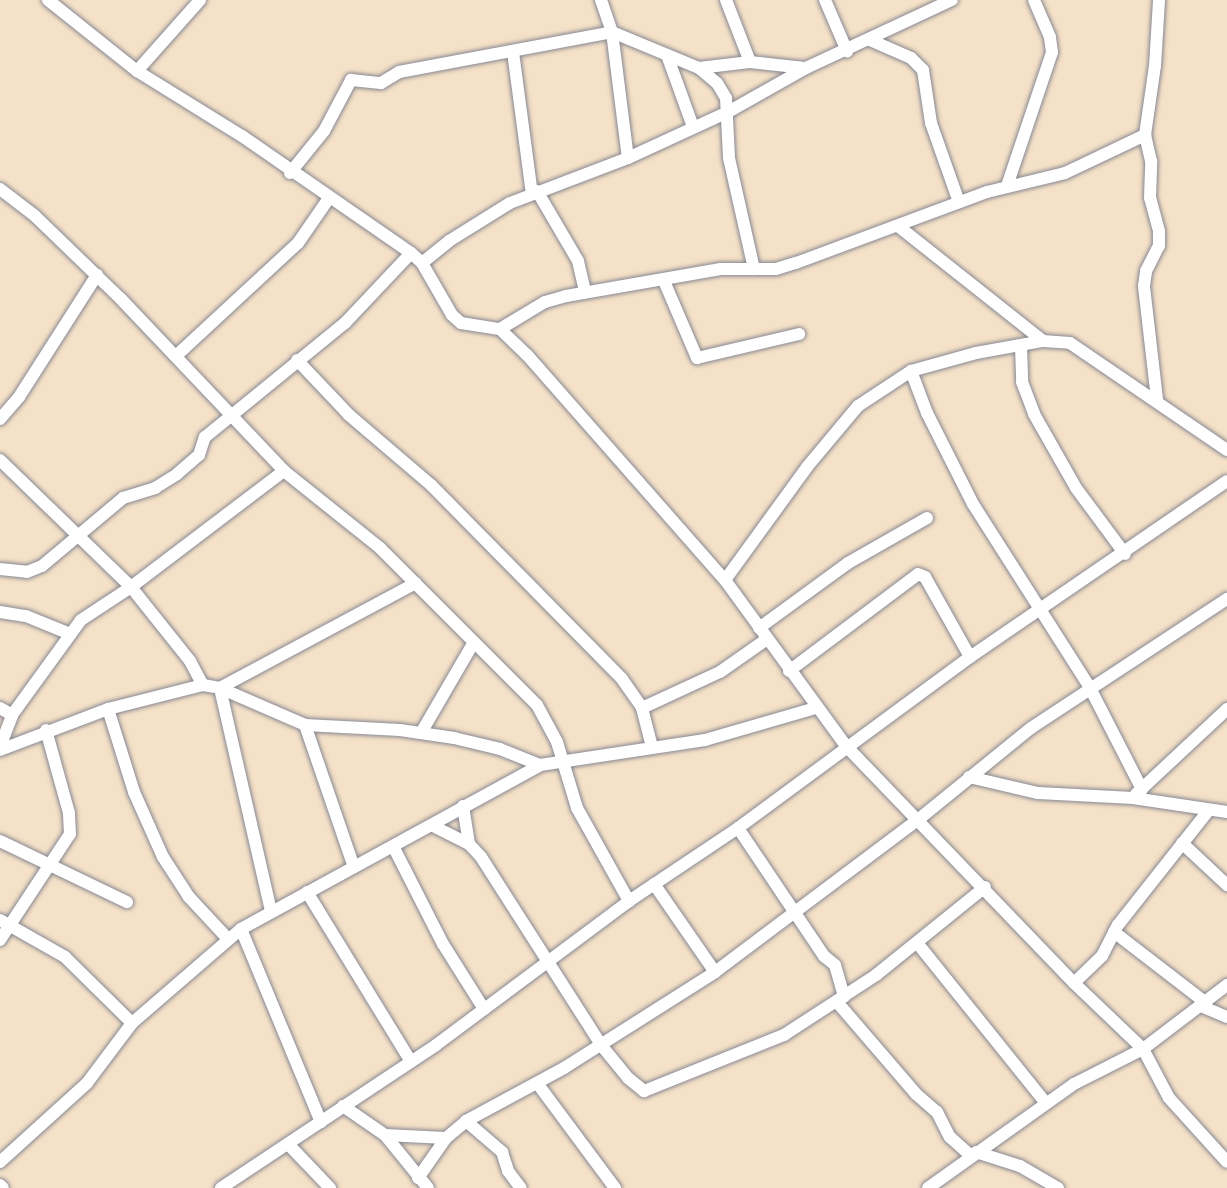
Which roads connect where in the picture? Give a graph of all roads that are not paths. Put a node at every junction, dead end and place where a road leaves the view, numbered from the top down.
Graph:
1 (48, 0) edge
2 (200, 0) edge
3 (601, 0) edge
4 (726, 0) edge
5 (825, 0) edge
6 (952, 0) edge
7 (1034, 0) edge
8 (1158, 0) edge
9 (61, 4) edge
10 (612, 32) junction
11 (870, 40) junction
12 (847, 51) junction
13 (513, 52) junction
14 (667, 55) junction
15 (750, 62) junction
16 (699, 68) junction
17 (806, 68) junction
18 (137, 70) junction
19 (728, 112) junction
20 (714, 118) junction
21 (693, 127) junction
22 (727, 130) junction
23 (1145, 135) junction
24 (628, 158) junction
25 (291, 173) junction
26 (1007, 186) junction
27 (0, 189) edge
28 (534, 192) junction
29 (328, 198) junction
30 (959, 202) junction
31 (898, 226) junction
32 (411, 253) junction
33 (422, 263) junction
34 (754, 269) junction
35 (97, 275) junction
36 (664, 281) junction
37 (585, 292) junction
38 (500, 329) junction
39 (799, 334) dead end
40 (1043, 341) junction
41 (1021, 346) junction
42 (177, 355) junction
43 (297, 360) junction
44 (911, 371) junction
45 (1157, 399) junction
46 (232, 415) junction
47 (0, 419) edge
48 (1227, 450) edge
49 (0, 460) edge
50 (284, 471) junction
51 (1227, 481) edge
52 (927, 518) dead end
53 (76, 537) junction
54 (1125, 554) junction
55 (0, 569) edge
56 (725, 580) junction
57 (416, 582) junction
58 (131, 587) junction
59 (1227, 599) edge
60 (1043, 610) junction
61 (0, 612) edge
62 (759, 628) junction
63 (70, 634) junction
64 (767, 639) junction
65 (474, 642) junction
66 (970, 657) junction
67 (789, 671) junction
68 (203, 685) junction
69 (220, 688) junction
70 (1090, 688) junction
71 (0, 708) edge
72 (642, 708) junction
73 (816, 708) junction
74 (108, 709) junction
75 (1227, 709) edge
76 (12, 715) junction
77 (305, 725) junction
78 (46, 730) junction
79 (421, 733) junction
80 (846, 746) junction
81 (652, 747) junction
82 (0, 748) edge
83 (560, 760) junction
84 (540, 765) junction
85 (969, 777) junction
86 (1137, 793) junction
87 (463, 806) junction
88 (1208, 811) junction
89 (1227, 812) edge
90 (920, 819) junction
91 (433, 826) junction
92 (738, 828) junction
93 (0, 841) edge
94 (1182, 843) junction
95 (469, 844) junction
96 (394, 848) junction
97 (49, 863) junction
98 (354, 867) junction
99 (654, 884) junction
100 (1227, 885) edge
101 (985, 887) junction
102 (307, 892) junction
103 (628, 901) junction
104 (127, 902) dead end
105 (271, 912) junction
106 (794, 913) junction
107 (5, 923) edge
108 (241, 929) junction
109 (1114, 932) junction
110 (228, 939) junction
111 (0, 940) edge
112 (918, 944) junction
113 (549, 963) junction
114 (715, 972) junction
115 (1074, 983) junction
116 (1227, 985) edge
117 (840, 999) junction
118 (1203, 1004) junction
119 (484, 1009) junction
120 (1227, 1017) edge
121 (132, 1023) junction
122 (602, 1045) junction
123 (1143, 1049) junction
124 (411, 1062) junction
125 (537, 1083) junction
126 (1046, 1103) junction
127 (343, 1106) junction
128 (466, 1121) junction
129 (321, 1122) junction
130 (385, 1135) junction
131 (446, 1138) junction
132 (288, 1143) junction
133 (974, 1154) junction
134 (0, 1162) edge
135 (1227, 1162) edge
136 (418, 1178) junction
137 (221, 1188) edge
138 (330, 1188) edge
139 (428, 1188) edge
140 (521, 1188) edge
141 (615, 1188) edge
142 (928, 1188) edge
143 (1058, 1188) edge

1 - 9 street
2 - 18 street
3 - 10 street
4 - 15 street
5 - 12 street
6 - 11 street
7 - 26 street
8 - 23 street
9 - 18 street
10 - 13 street
10 - 14 street
10 - 24 street
11 - 12 street
11 - 30 street
12 - 17 street
13 - 25 street
13 - 28 street
14 - 16 street
14 - 21 street
15 - 16 street
15 - 17 street
16 - 19 street
17 - 19 street
18 - 25 street
19 - 20 street
19 - 22 street
20 - 21 street
20 - 22 street
21 - 24 street
22 - 34 street
23 - 26 street
23 - 45 street
24 - 28 street
25 - 29 street
26 - 30 street
27 - 35 street
28 - 33 street
28 - 37 street
29 - 32 street
29 - 42 street
30 - 31 street
31 - 34 street
31 - 40 street
32 - 33 street
32 - 43 street
33 - 38 street
34 - 36 street
35 - 42 street
35 - 47 street
36 - 37 street
36 - 39 street
37 - 38 street
38 - 56 street
40 - 41 street
40 - 45 street
41 - 44 street
41 - 54 street
42 - 46 street
43 - 46 street
43 - 72 street
44 - 56 street
44 - 60 street
45 - 48 street
46 - 50 street
46 - 53 street
49 - 53 street
50 - 57 street
50 - 58 street
51 - 54 street
52 - 62 street
53 - 55 street
53 - 58 street
54 - 60 street
56 - 62 street
57 - 65 street
57 - 69 street
58 - 63 street
58 - 68 street
59 - 70 street
60 - 66 street
60 - 70 street
61 - 63 street
62 - 64 street
63 - 76 street
64 - 67 street
64 - 72 street
65 - 79 street
65 - 83 street
66 - 67 street
66 - 80 street
67 - 73 street
68 - 69 street
68 - 74 street
69 - 77 street
69 - 105 street
70 - 85 street
70 - 86 street
71 - 76 street
72 - 81 street
73 - 80 street
73 - 81 street
74 - 78 street
74 - 110 street
75 - 86 street
76 - 82 street
77 - 79 street
77 - 98 street
78 - 82 street
78 - 97 street
79 - 84 street
80 - 90 street
80 - 92 street
81 - 83 street
83 - 84 street
83 - 103 street
84 - 87 street
85 - 86 street
85 - 90 street
86 - 88 street
87 - 91 street
87 - 95 street
88 - 89 street
88 - 94 street
90 - 101 street
90 - 106 street
91 - 95 street
91 - 96 street
92 - 99 street
92 - 106 street
93 - 97 street
94 - 100 street
94 - 109 street
95 - 113 street
96 - 98 street
96 - 119 street
97 - 104 street
97 - 107 street
98 - 102 street
99 - 103 street
99 - 114 street
101 - 112 street
101 - 115 street
102 - 105 street
102 - 124 street
103 - 113 street
105 - 108 street
106 - 114 street
106 - 117 street
107 - 111 street
107 - 121 street
108 - 110 street
108 - 129 street
109 - 115 street
109 - 118 street
110 - 121 street
112 - 117 street
112 - 126 street
113 - 119 street
113 - 122 street
114 - 122 street
115 - 123 street
116 - 118 street
117 - 122 street
117 - 133 street
118 - 120 street
118 - 123 street
119 - 124 street
121 - 134 street
122 - 125 street
123 - 126 street
123 - 135 street
124 - 127 street
125 - 128 street
125 - 141 street
126 - 133 street
127 - 129 street
127 - 130 street
128 - 131 street
128 - 140 street
129 - 132 street
130 - 131 street
130 - 136 street
131 - 136 street
132 - 137 street
132 - 138 street
133 - 142 street
133 - 143 street
136 - 139 street

